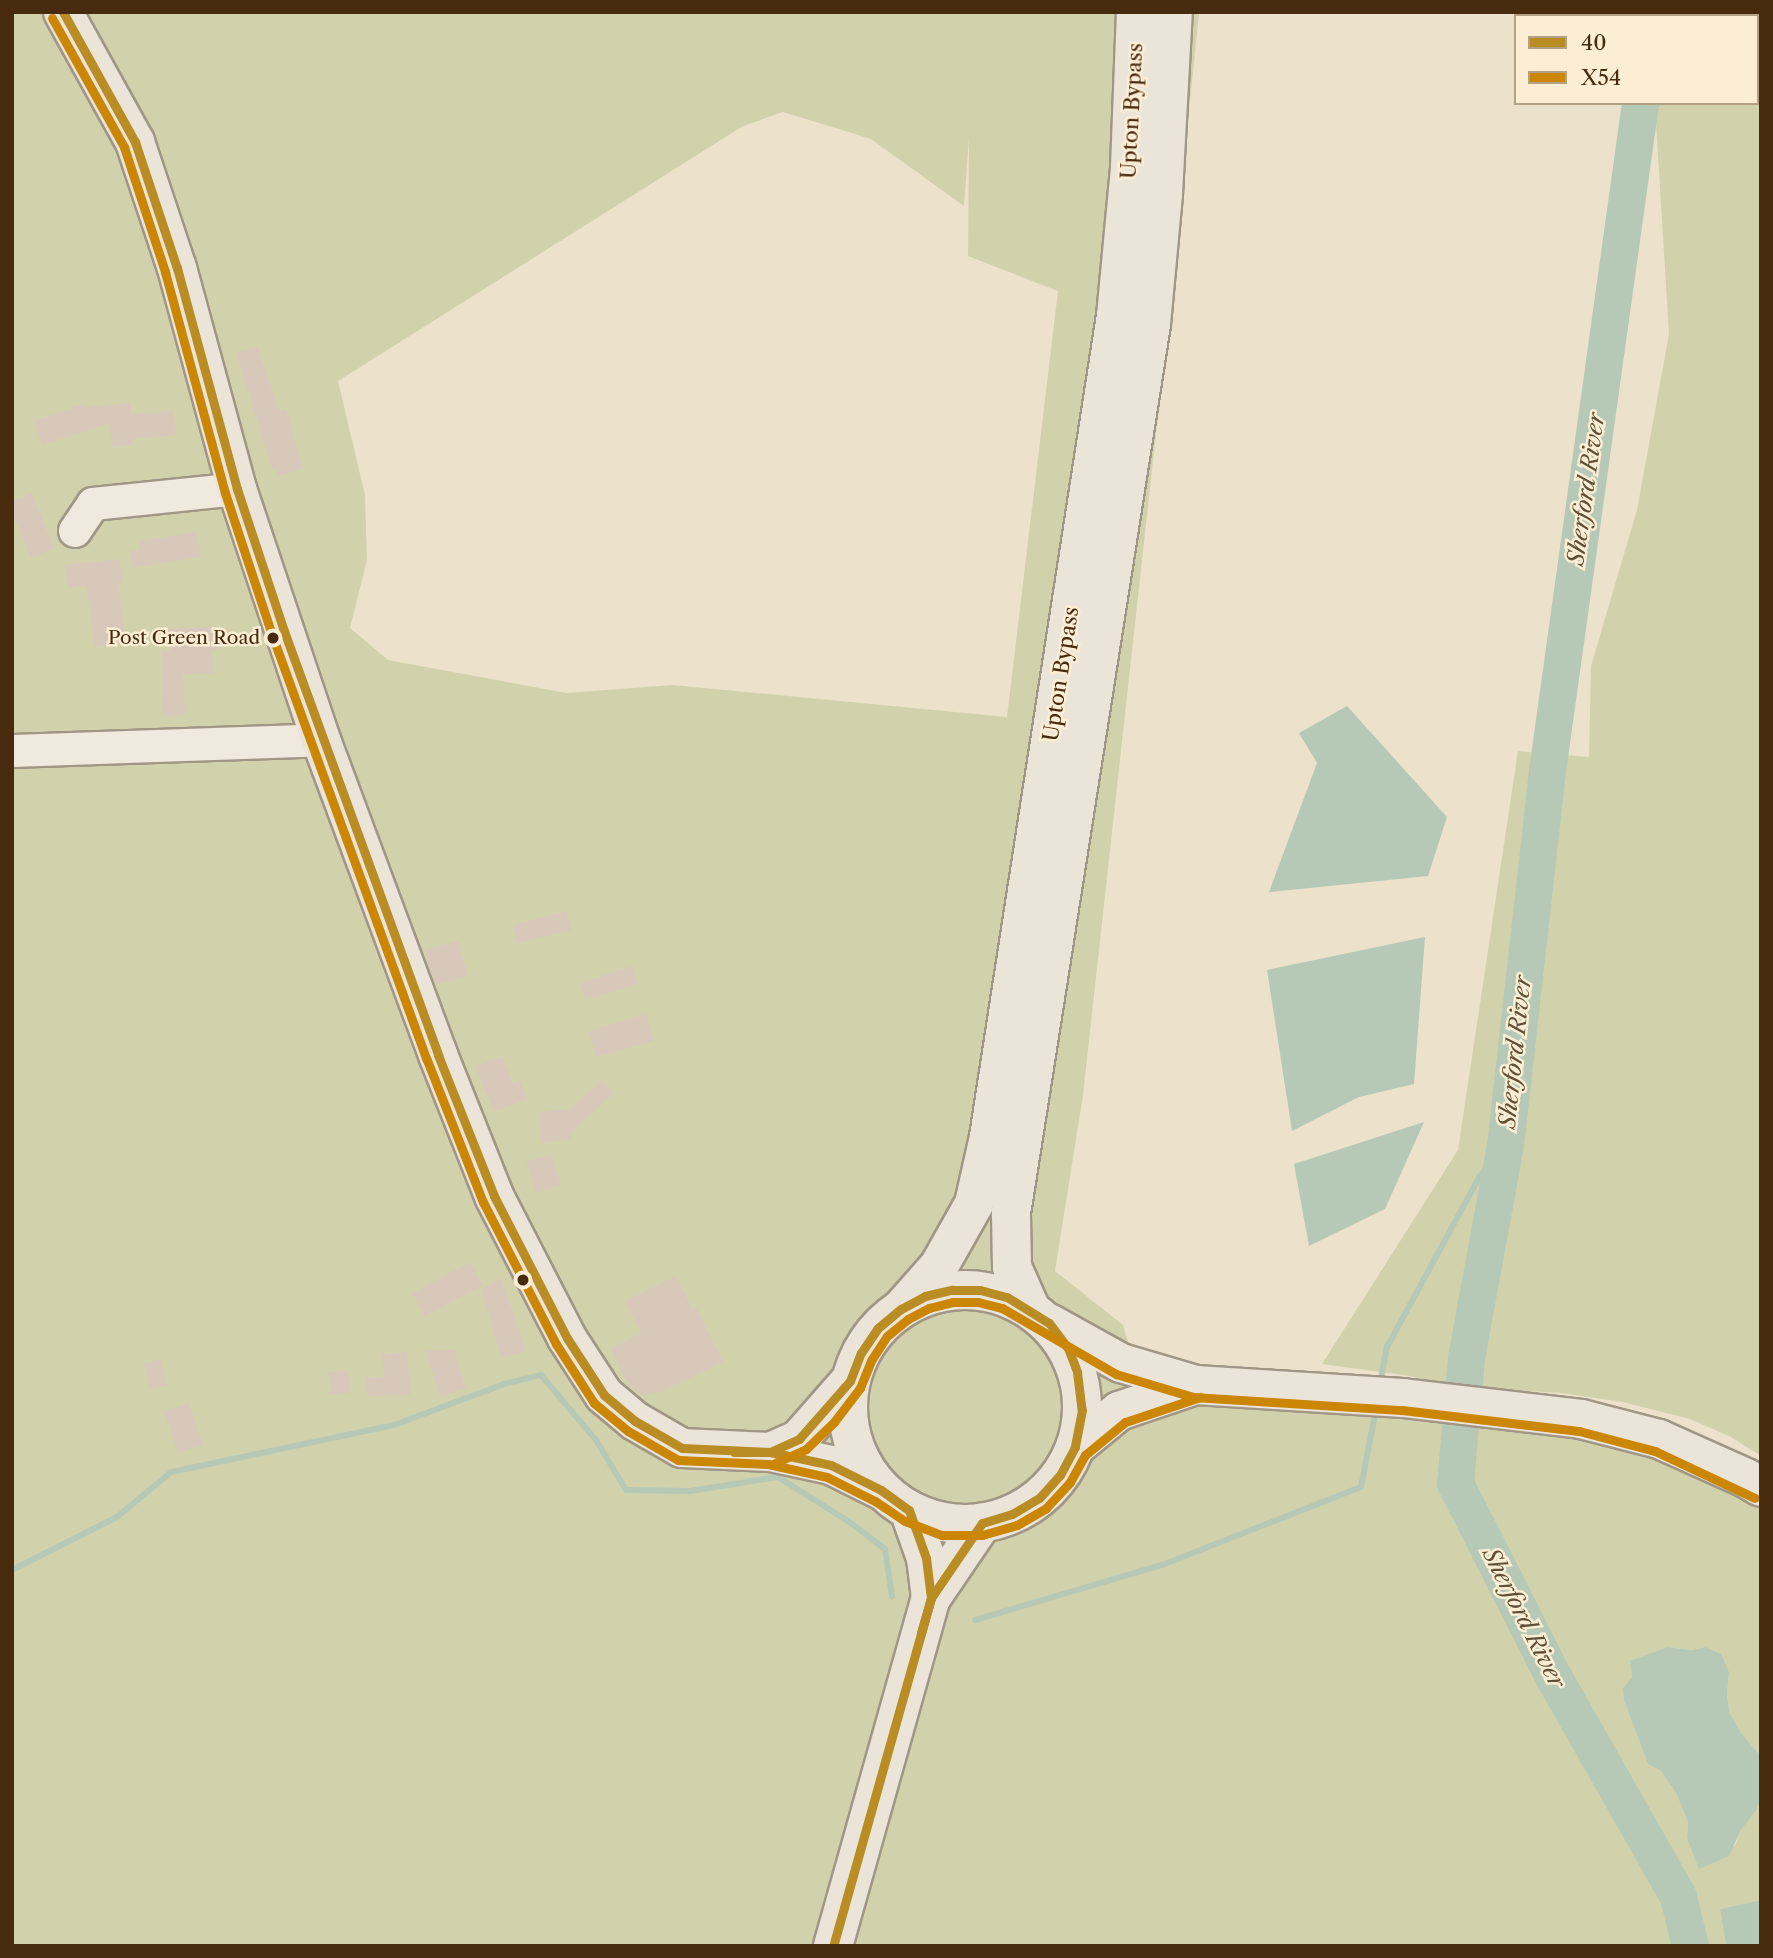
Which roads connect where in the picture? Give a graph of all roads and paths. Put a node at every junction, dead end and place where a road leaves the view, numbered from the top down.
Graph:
1 (63, 12) edge
2 (1136, 12) edge
3 (1174, 12) edge
4 (237, 489) junction
5 (75, 531) dead end
6 (321, 740) junction
7 (12, 751) edge
8 (901, 1309) junction
9 (1040, 1317) junction
10 (850, 1381) junction
11 (1196, 1385) junction
12 (1075, 1447) junction
13 (771, 1452) junction
14 (1761, 1487) edge
15 (895, 1500) junction
16 (982, 1523) junction
17 (931, 1598) junction
18 (833, 1946) edge

1 - 4 main road
2 - 8 main road, Upton Bypass
3 - 9 main road, Upton Bypass
4 - 5 street
4 - 6 main road
6 - 7 street
6 - 13 main road
8 - 9 main road
8 - 10 main road
9 - 11 main road
9 - 12 main road
10 - 13 main road
10 - 15 main road
11 - 12 main road
11 - 14 main road
12 - 16 main road
13 - 15 main road
15 - 16 main road
15 - 17 main road
16 - 17 main road
17 - 18 main road

